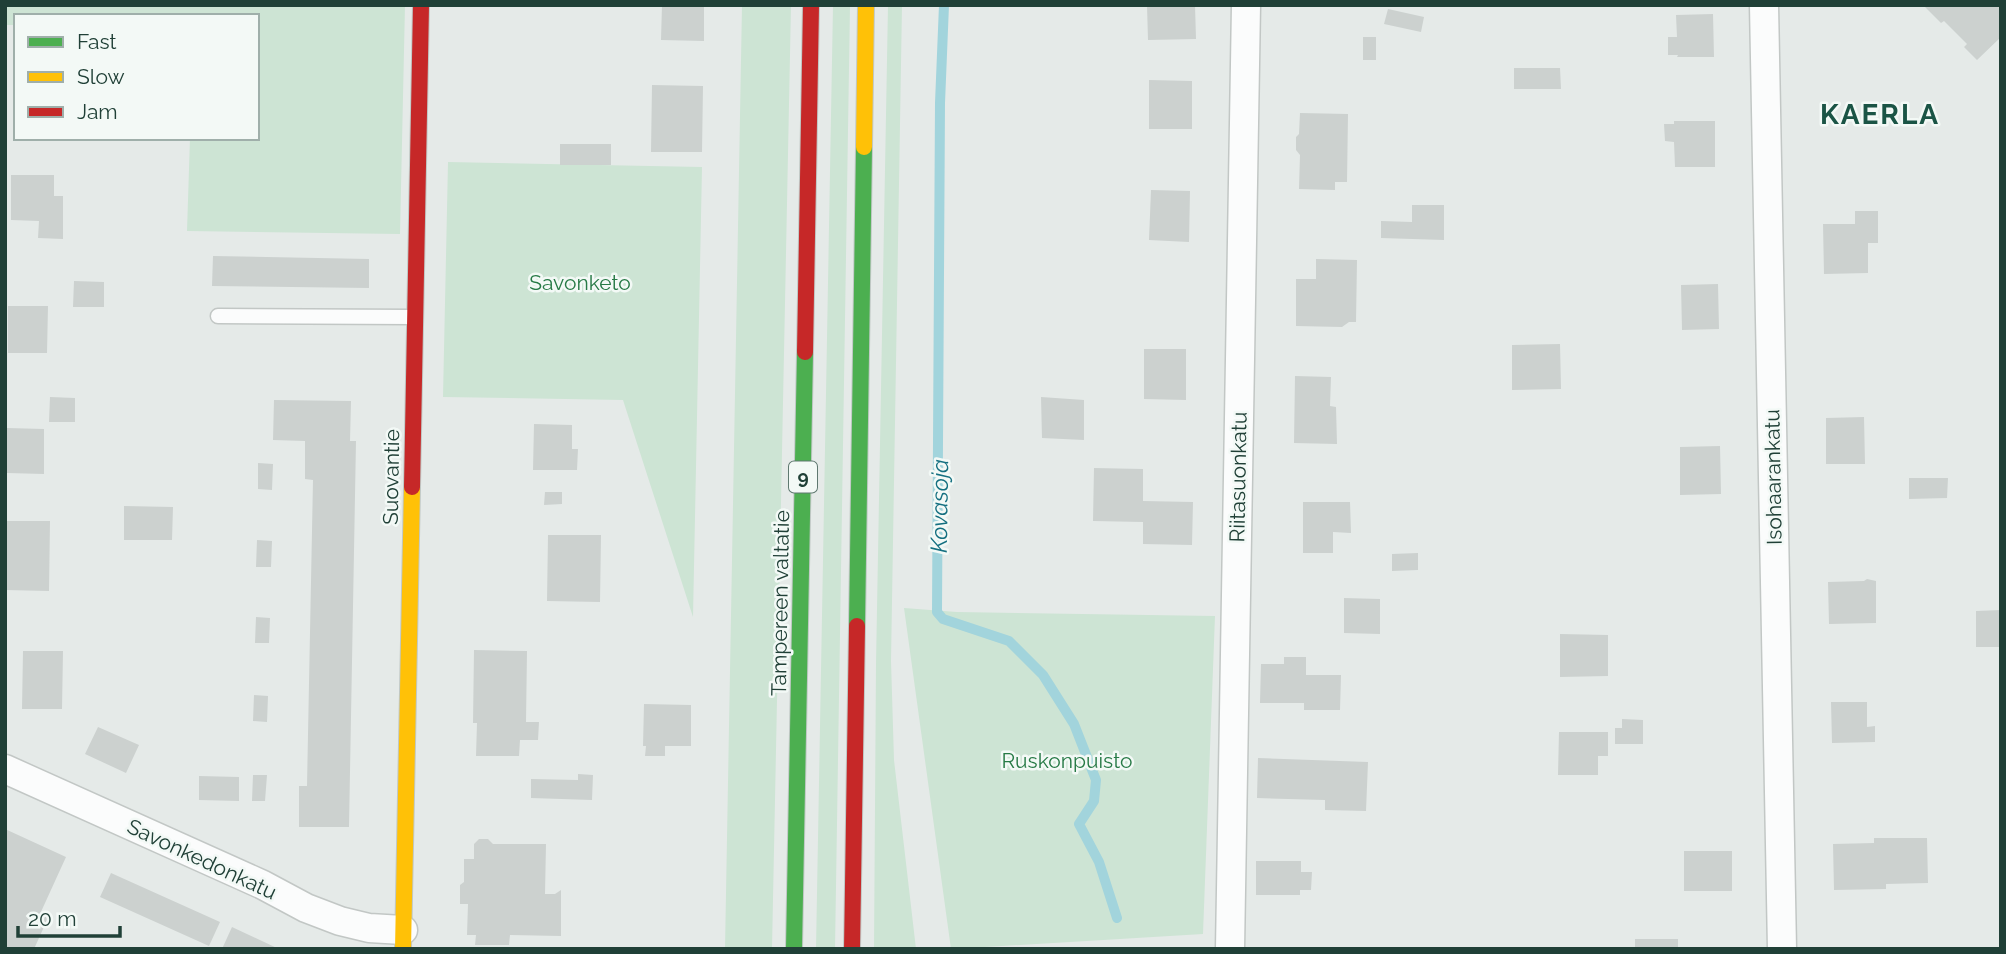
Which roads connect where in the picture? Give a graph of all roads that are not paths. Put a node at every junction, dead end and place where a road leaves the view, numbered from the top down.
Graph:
1 (421, 5) edge
2 (811, 5) edge
3 (866, 5) edge
4 (1246, 5) edge
5 (1764, 5) edge
6 (218, 316) dead end
7 (415, 317) junction
8 (5, 769) edge
9 (403, 939) edge
10 (794, 949) edge
11 (852, 949) edge
12 (1230, 949) edge
13 (1782, 949) edge

1 - 7 main road, Suovantie
2 - 10 main road, Tampereen valtatie / 9
3 - 11 main road
4 - 12 street, Riitasuonkatu
5 - 13 street, Isohaarankatu
6 - 7 lane
7 - 9 main road, Suovantie
8 - 9 street, Savonkedonkatu

